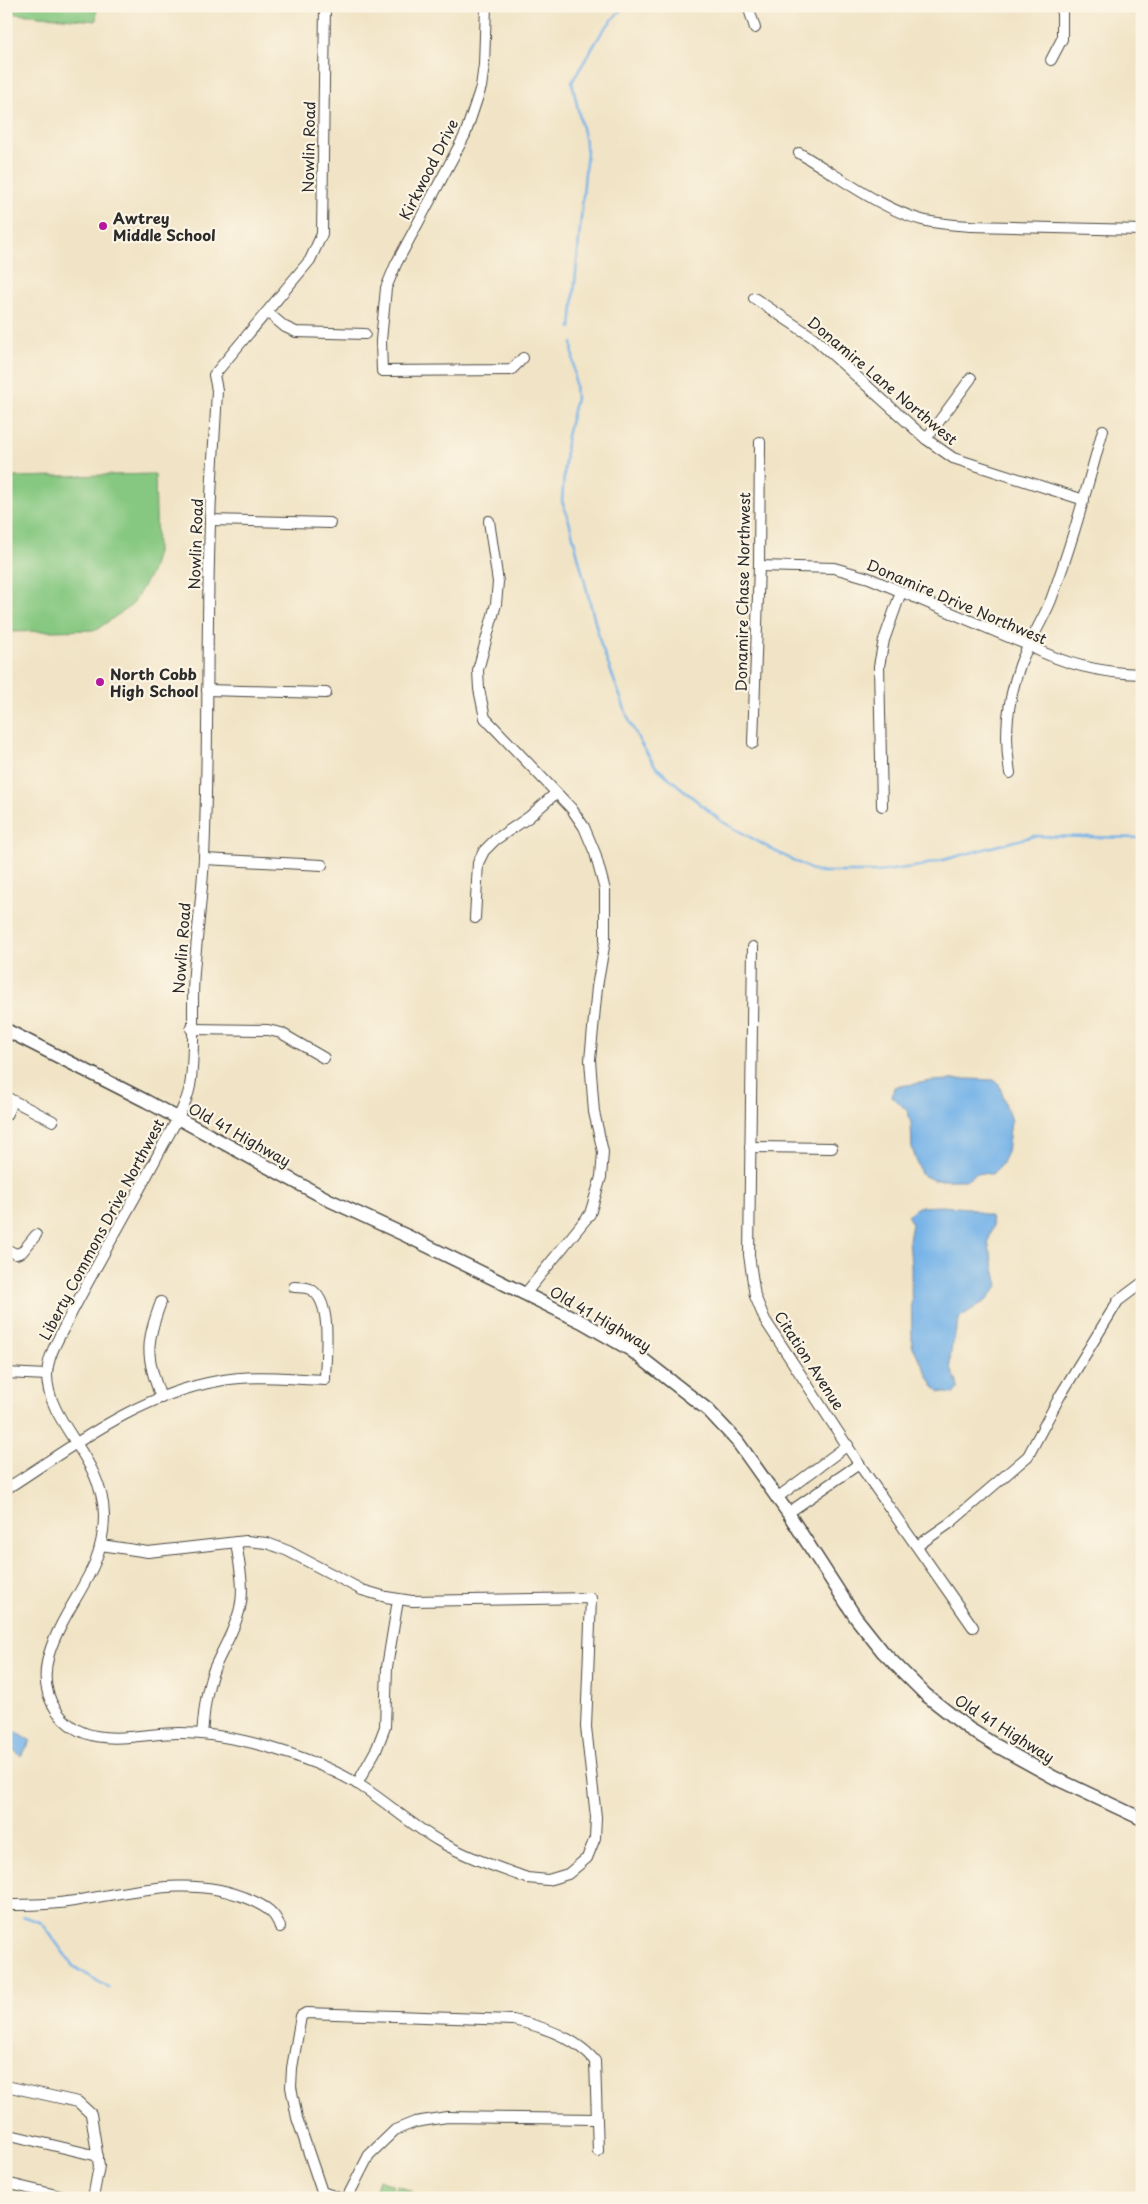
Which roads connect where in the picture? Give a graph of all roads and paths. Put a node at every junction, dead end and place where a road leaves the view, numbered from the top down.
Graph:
1 (325, 6) edge
2 (486, 6) edge
3 (748, 6) edge
4 (1062, 6) edge
5 (755, 28) dead end
6 (1051, 60) dead end
7 (799, 153) dead end
8 (1142, 230) edge
9 (754, 298) dead end
10 (266, 312) junction
11 (365, 334) dead end
12 (523, 358) dead end
13 (971, 378) dead end
14 (1103, 430) dead end
15 (926, 438) junction
16 (760, 442) dead end
17 (1084, 500) junction
18 (210, 520) junction
19 (489, 521) dead end
20 (330, 523) dead end
21 (759, 566) junction
22 (901, 592) junction
23 (1030, 646) junction
24 (1142, 674) edge
25 (207, 690) junction
26 (326, 693) dead end
27 (753, 743) dead end
28 (1010, 773) dead end
29 (556, 793) junction
30 (882, 806) dead end
31 (204, 859) junction
32 (322, 865) dead end
33 (475, 918) dead end
34 (753, 947) dead end
35 (191, 1028) junction
36 (6, 1030) edge
37 (324, 1058) dead end
38 (10, 1099) edge
39 (6, 1115) edge
40 (177, 1118) junction
41 (53, 1121) dead end
42 (750, 1147) junction
43 (832, 1148) dead end
44 (36, 1235) dead end
45 (6, 1248) edge
46 (1142, 1283) edge
47 (294, 1287) dead end
48 (525, 1294) junction
49 (161, 1302) dead end
50 (6, 1372) edge
51 (47, 1375) junction
52 (161, 1398) junction
53 (77, 1443) junction
54 (848, 1445) junction
55 (859, 1464) junction
56 (6, 1488) edge
57 (778, 1497) junction
58 (788, 1513) junction
59 (236, 1542) junction
60 (101, 1545) junction
61 (917, 1546) junction
62 (398, 1600) junction
63 (973, 1627) dead end
64 (202, 1734) junction
65 (357, 1784) junction
66 (1142, 1819) edge
67 (6, 1905) edge
68 (280, 1928) dead end
69 (6, 2086) edge
70 (596, 2119) junction
71 (6, 2134) edge
72 (598, 2151) dead end
73 (98, 2156) junction
74 (6, 2183) edge
75 (69, 2198) edge
76 (93, 2198) edge
77 (339, 2198) edge
78 (347, 2198) edge

1 - 10 street, Nowlin Road
2 - 12 street, Kirkwood Drive
3 - 5 street
4 - 6 street
7 - 8 street
9 - 15 street, Donamire Lane Northwest
10 - 11 street
10 - 18 street, Nowlin Road
13 - 15 street
14 - 17 street
15 - 17 street, Donamire Lane Northwest
16 - 21 street, Donamire Chase Northwest
17 - 23 street
18 - 20 street
18 - 25 street, Nowlin Road
19 - 29 street
21 - 22 street, Donamire Drive Northwest
21 - 27 street, Donamire Chase Northwest
22 - 23 street, Donamire Drive Northwest
22 - 30 street
23 - 24 street, Donamire Drive Northwest
23 - 28 street
25 - 26 street
25 - 31 street, Nowlin Road
29 - 33 street
29 - 48 street
31 - 32 street
31 - 35 street, Nowlin Road
34 - 42 street, Citation Avenue
35 - 37 street
35 - 40 street, Nowlin Road
36 - 40 main road, Old 41 Highway
38 - 39 street
38 - 41 street
40 - 48 main road, Old 41 Highway
40 - 51 street, Liberty Commons Drive Northwest
42 - 43 street
42 - 54 street, Citation Avenue
44 - 45 street
46 - 61 street
47 - 52 street
48 - 57 main road, Old 41 Highway
49 - 52 street
50 - 51 street
51 - 53 street, Liberty Commons Drive Northwest
52 - 53 street
53 - 56 street
53 - 60 street, Liberty Commons Drive Northwest
54 - 55 street, Citation Avenue
54 - 57 street
55 - 58 street
55 - 61 street, Citation Avenue
57 - 58 main road, Old 41 Highway
58 - 66 main road, Old 41 Highway
59 - 60 street
59 - 62 street
59 - 64 street
60 - 64 street, Liberty Commons Drive Northwest
61 - 63 street, Citation Avenue
62 - 65 street
62 - 65 street, Liberty Commons Drive Northwest
64 - 65 street, Liberty Commons Drive Northwest
67 - 68 street
69 - 73 street
70 - 72 street
70 - 77 street
70 - 78 street
71 - 73 street
73 - 76 street
74 - 75 street

